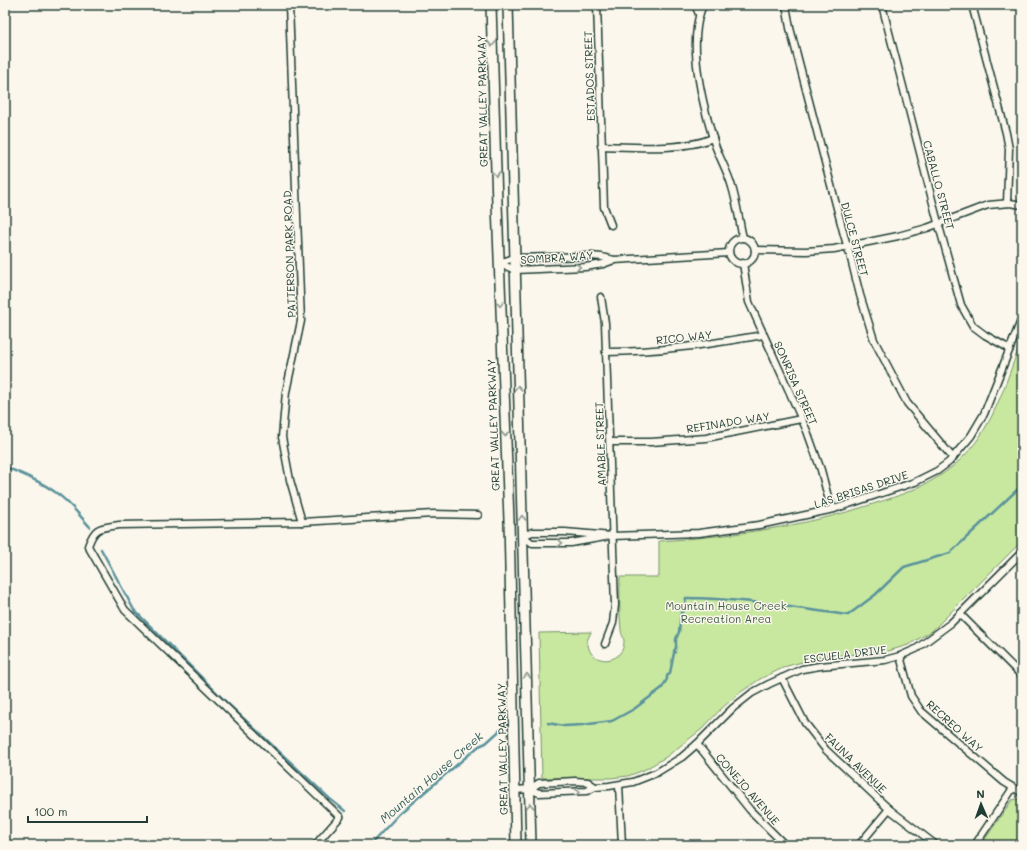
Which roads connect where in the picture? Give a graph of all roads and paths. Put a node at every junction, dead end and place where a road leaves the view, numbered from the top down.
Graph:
1 (289, 5) edge
2 (491, 5) edge
3 (508, 5) edge
4 (596, 5) edge
5 (695, 5) edge
6 (703, 5) edge
7 (786, 5) edge
8 (882, 5) edge
9 (972, 5) edge
10 (699, 14) junction
11 (713, 138) junction
12 (601, 146) junction
13 (1007, 203) junction
14 (1022, 205) edge
15 (938, 224) junction
16 (611, 225) dead end
17 (742, 238) junction
18 (847, 246) junction
19 (755, 250) junction
20 (729, 253) junction
21 (514, 258) junction
22 (614, 260) junction
23 (499, 263) junction
24 (743, 263) junction
25 (514, 270) junction
26 (601, 296) dead end
27 (1022, 318) edge
28 (764, 335) junction
29 (1010, 349) junction
30 (606, 352) junction
31 (801, 419) junction
32 (610, 442) junction
33 (953, 458) junction
34 (834, 509) junction
35 (478, 515) dead end
36 (509, 520) junction
37 (302, 522) junction
38 (523, 536) junction
39 (612, 536) junction
40 (1022, 552) edge
41 (960, 614) junction
42 (606, 644) dead end
43 (900, 656) junction
44 (1022, 676) edge
45 (782, 678) junction
46 (697, 744) junction
47 (619, 784) junction
48 (595, 787) junction
49 (1013, 788) junction
50 (530, 789) junction
51 (515, 790) junction
52 (1022, 793) edge
53 (890, 808) junction
54 (315, 845) edge
55 (516, 845) edge
56 (531, 845) edge
57 (622, 845) edge
58 (785, 845) edge
59 (859, 845) edge
60 (936, 845) edge
61 (976, 845) edge

1 - 37 street, PATTERSON PARK ROAD
2 -> 23 main road, GREAT VALLEY PARKWAY
3 - 21 main road
4 - 12 street, ESTADOS STREET
5 - 10 street
6 - 10 street
7 - 18 street, DULCE STREET
8 - 15 street, CABALLO STREET
9 - 13 street
10 - 11 street
11 - 12 street
11 - 17 street
12 - 16 street, ESTADOS STREET
13 - 14 street
13 - 15 street
15 - 18 street
15 - 29 street, CABALLO STREET
17 - 19 street
17 - 20 street
18 - 19 street
18 - 33 street, DULCE STREET
19 - 24 street
20 - 22 street, SOMBRA WAY
20 - 24 street
21 - 22 street, SOMBRA WAY
21 - 23 street, SOMBRA WAY
21 - 25 main road
25 -> 22 street, SOMBRA WAY
23 - 25 street, SOMBRA WAY
23 -> 36 main road, GREAT VALLEY PARKWAY
24 - 28 street, SONRISA STREET
38 -> 25 main road
26 - 30 street, AMABLE STREET
27 - 29 street, LAS BRISAS DRIVE
28 - 30 street, RICO WAY
28 - 31 street, SONRISA STREET
29 - 33 street, LAS BRISAS DRIVE
30 - 32 street, AMABLE STREET
31 - 32 street, REFINADO WAY
31 - 34 street, SONRISA STREET
32 - 39 street, AMABLE STREET
33 - 34 street, LAS BRISAS DRIVE
34 - 39 street, LAS BRISAS DRIVE
35 - 37 street
36 - 38 main road
36 - 51 main road, GREAT VALLEY PARKWAY
37 - 54 street
38 - 39 street, LAS BRISAS DRIVE
38 -> 39 street, LAS BRISAS DRIVE
50 -> 38 main road
39 - 42 street, AMABLE STREET
40 - 41 street, ESCUELA DRIVE
41 - 43 street, ESCUELA DRIVE
41 - 44 street
43 - 45 street, ESCUELA DRIVE
43 - 49 street, RECREO WAY
45 - 46 street, ESCUELA DRIVE
45 - 53 street, FAUNA AVENUE
46 - 47 street, ESCUELA DRIVE
46 - 58 street, CONEJO AVENUE
47 - 48 street, ESCUELA DRIVE
47 - 57 street
50 -> 48 street, ESCUELA DRIVE
48 - 50 street, ESCUELA DRIVE
49 - 52 street, RECREO WAY
49 - 61 street
50 - 51 street, ESCUELA DRIVE
56 -> 50 main road
51 - 55 main road, GREAT VALLEY PARKWAY
53 - 59 street
53 - 60 street, FAUNA AVENUE

